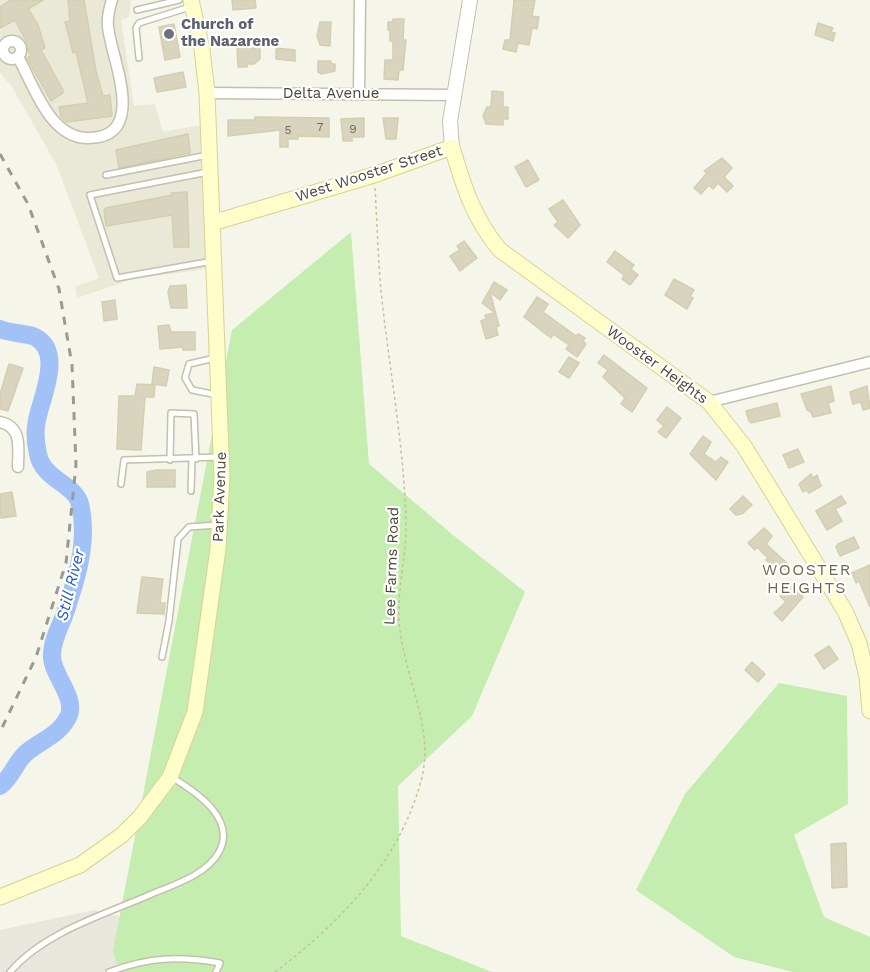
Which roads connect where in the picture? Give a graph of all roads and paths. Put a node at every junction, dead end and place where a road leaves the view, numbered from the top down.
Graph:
1 (112, 0) edge
2 (360, 0) edge
3 (470, 0) edge
4 (187, 2) edge
5 (137, 10) dead end
6 (18, 57) dead end
7 (139, 58) dead end
8 (207, 93) junction
9 (359, 94) junction
10 (455, 95) junction
11 (453, 147) junction
12 (209, 155) junction
13 (210, 172) junction
14 (106, 175) dead end
15 (374, 175) junction
16 (212, 223) junction
17 (214, 260) junction
18 (218, 357) junction
19 (870, 362) edge
20 (220, 396) junction
21 (709, 402) junction
22 (0, 422) edge
23 (222, 457) junction
24 (194, 459) junction
25 (170, 460) junction
26 (18, 467) dead end
27 (121, 484) dead end
28 (190, 491) dead end
29 (220, 526) junction
30 (162, 657) dead end
31 (868, 678) edge
32 (870, 711) edge
33 (170, 777) junction
34 (0, 897) edge
35 (10, 972) edge
36 (109, 972) edge
37 (216, 972) edge
38 (274, 972) edge

1 - 6 street
2 - 9 street
3 - 10 street, West Wooster Street
4 - 5 lane
4 - 7 lane
4 - 8 main road, Park Avenue
8 - 9 street, Delta Avenue
8 - 12 main road, Park Avenue
9 - 10 street, Delta Avenue
10 - 11 street, West Wooster Street
11 - 15 main road, West Wooster Street
11 - 21 main road, Wooster Heights
12 - 13 main road, Park Avenue
12 - 14 lane
13 - 16 main road, Park Avenue
13 - 17 lane
15 - 16 main road, West Wooster Street
15 - 38 path, Lee Farms Road
16 - 17 main road, Park Avenue
17 - 18 main road, Park Avenue
18 - 20 main road, Park Avenue
18 - 20 lane
19 - 21 street
20 - 23 main road, Park Avenue
21 - 31 main road, Wooster Heights
22 - 26 street
23 - 24 lane
23 - 29 main road, Park Avenue
24 - 25 lane
24 - 25 lane
24 - 28 lane
25 - 27 lane
29 - 30 lane
29 - 33 main road, Park Avenue
31 - 32 main road, Wooster Heights
33 - 34 main road, Park Avenue
33 - 35 lane
36 - 37 lane

